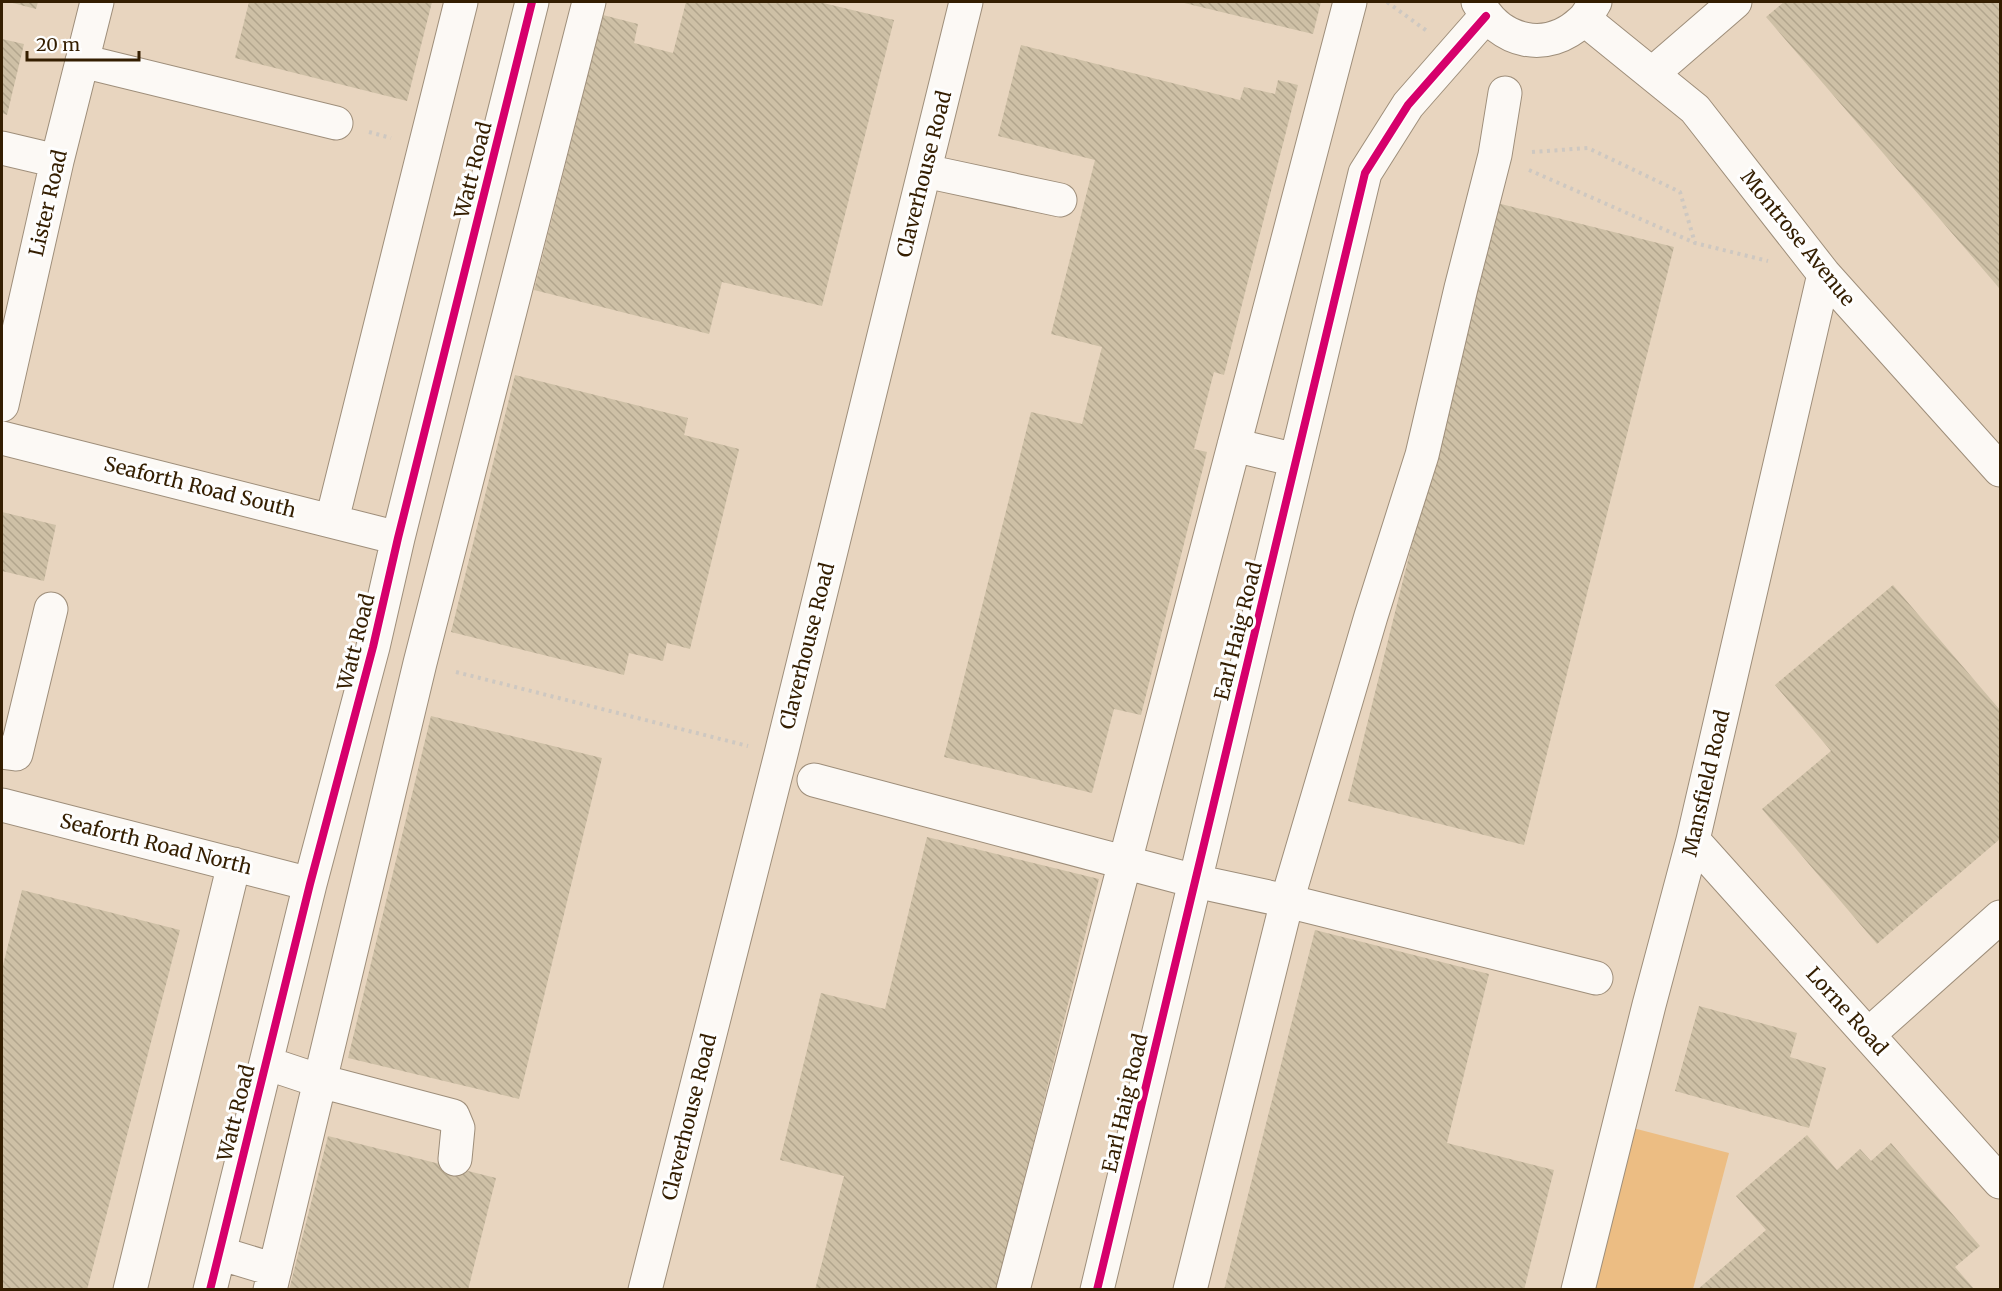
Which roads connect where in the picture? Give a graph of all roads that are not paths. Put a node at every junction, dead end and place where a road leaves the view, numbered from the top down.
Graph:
1 (97, 2) edge
2 (461, 2) edge
3 (532, 2) edge
4 (589, 2) edge
5 (966, 2) edge
6 (1350, 2) edge
7 (1735, 2) edge
8 (1482, 9) edge
9 (1590, 10) edge
10 (82, 61) junction
11 (1653, 73) junction
12 (1505, 93) dead end
13 (336, 123) road end
14 (2, 148) edge
15 (57, 161) junction
16 (925, 171) junction
17 (1060, 200) dead end
18 (1824, 274) junction
19 (2, 405) edge
20 (2, 438) edge
21 (1234, 446) junction
22 (1296, 460) junction
23 (2001, 470) edge
24 (332, 520) junction
25 (398, 538) junction
26 (51, 609) dead end
27 (373, 647) junction
28 (420, 663) junction
29 (2, 752) edge
30 (814, 780) dead end
31 (2, 805) edge
32 (1693, 840) junction
33 (1124, 862) junction
34 (234, 864) junction
35 (1195, 881) junction
36 (310, 884) junction
37 (1287, 901) junction
38 (2001, 917) edge
39 (1596, 978) dead end
40 (1868, 1035) junction
41 (266, 1063) junction
42 (320, 1081) junction
43 (455, 1159) dead end
44 (2001, 1182) edge
45 (219, 1253) junction
46 (272, 1280) edge
47 (130, 1290) edge
48 (210, 1290) edge
49 (645, 1290) edge
50 (1013, 1290) edge
51 (1097, 1290) edge
52 (1190, 1290) edge
53 (1578, 1290) edge

1 - 10 street, Lister Road
2 - 24 street
3 - 25 street, Watt Road
4 - 28 street
5 - 16 street, Claverhouse Road
6 - 21 street
7 - 11 street
8 - 9 street
8 - 22 street, Earl Haig Road
9 - 11 street, Montrose Avenue
10 - 13 street
10 - 15 street, Lister Road
11 - 18 street, Montrose Avenue
12 - 37 street
14 - 15 street
15 - 19 street, Lister Road
16 - 17 street
16 - 49 street, Claverhouse Road
18 - 23 street, Montrose Avenue
18 - 32 street, Mansfield Road
20 - 24 street, Seaforth Road South
21 - 22 street
21 - 33 street
22 - 35 street, Earl Haig Road
24 - 25 street, Seaforth Road South
25 - 27 street, Watt Road
26 - 29 street
27 - 28 street
27 - 36 street, Watt Road
28 - 42 street
30 - 33 street
31 - 34 street, Seaforth Road North
32 - 40 street, Lorne Road
32 - 53 street, Mansfield Road
33 - 35 street
33 - 50 street
34 - 36 street, Seaforth Road North
34 - 47 street
35 - 37 street
35 - 51 street, Earl Haig Road
36 - 41 street, Watt Road
37 - 39 street
37 - 52 street
38 - 40 street
40 - 44 street, Lorne Road
41 - 42 street
41 - 45 street, Watt Road
42 - 43 street
42 - 46 street
45 - 46 street
45 - 48 street, Watt Road

